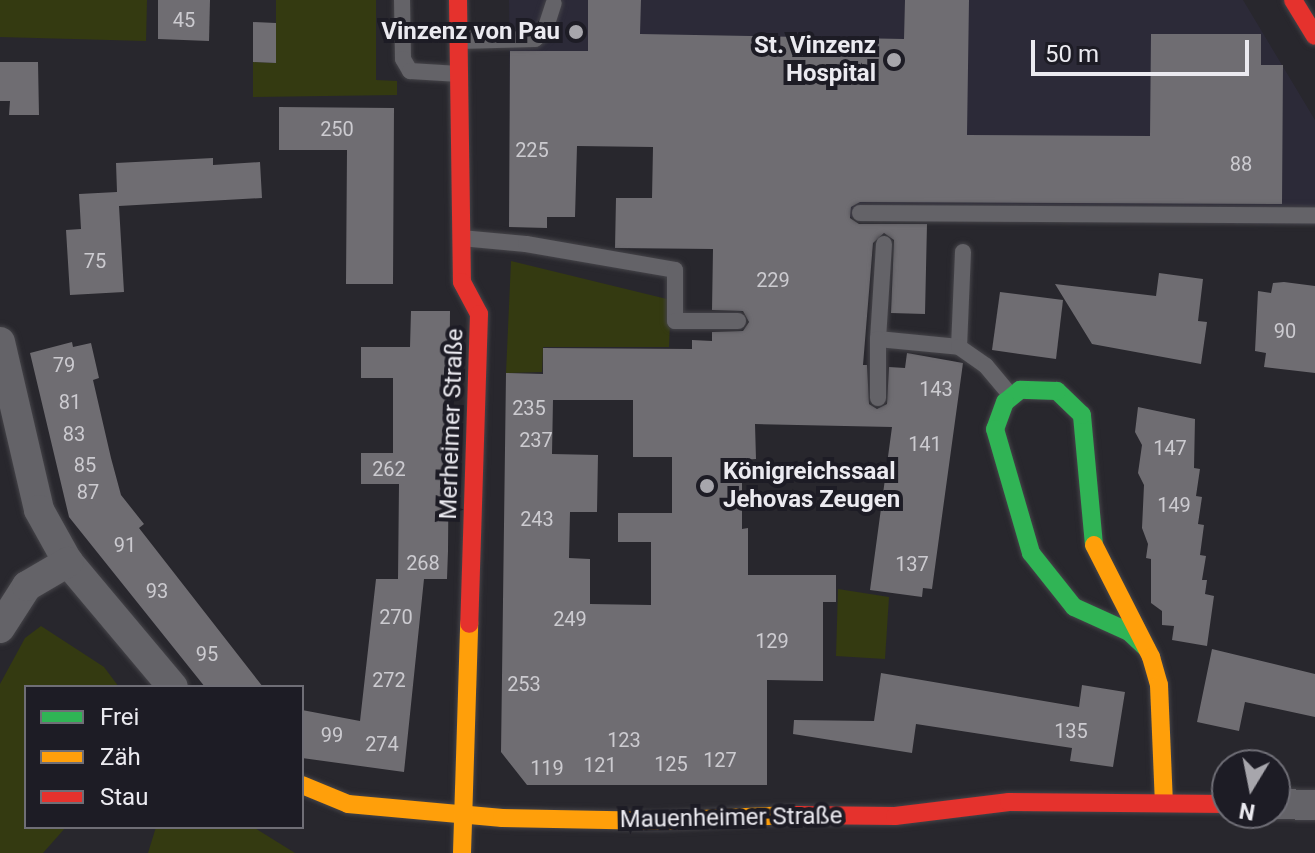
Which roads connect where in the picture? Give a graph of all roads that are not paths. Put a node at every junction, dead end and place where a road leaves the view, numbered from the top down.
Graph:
1 (402, 0) edge
2 (458, 0) edge
3 (1293, 0) edge
4 (554, 3) dead end
5 (1315, 36) edge
6 (459, 41) junction
7 (459, 74) junction
8 (860, 213) dead end
9 (1315, 215) edge
10 (461, 238) junction
11 (884, 244) dead end
12 (963, 252) dead end
13 (738, 321) dead end
14 (878, 339) junction
15 (0, 342) edge
16 (959, 347) junction
17 (1011, 396) junction
18 (878, 398) dead end
19 (68, 562) junction
20 (0, 628) edge
21 (1146, 648) junction
22 (171, 685) edge
23 (304, 786) edge
24 (1164, 803) junction
25 (1211, 804) edge
26 (1291, 804) edge
27 (1315, 805) edge
28 (466, 816) junction
29 (462, 853) edge

1 - 7 lane
2 - 6 street, Merheimer Straße
3 - 5 street
4 - 6 lane
6 - 7 street, Merheimer Straße
7 - 10 street, Merheimer Straße
8 - 9 lane
10 - 13 lane
10 - 28 street, Merheimer Straße
11 - 14 lane
12 - 16 lane
14 - 16 lane
14 - 18 lane
15 - 19 street
16 - 17 lane
17 - 21 street
17 - 21 street
19 - 20 street
19 - 22 street
21 - 24 street
23 - 28 street, Mauenheimer Straße
24 - 25 street, Mauenheimer Straße
24 - 28 street, Mauenheimer Straße
26 - 27 street
28 - 29 street, Merheimer Straße

